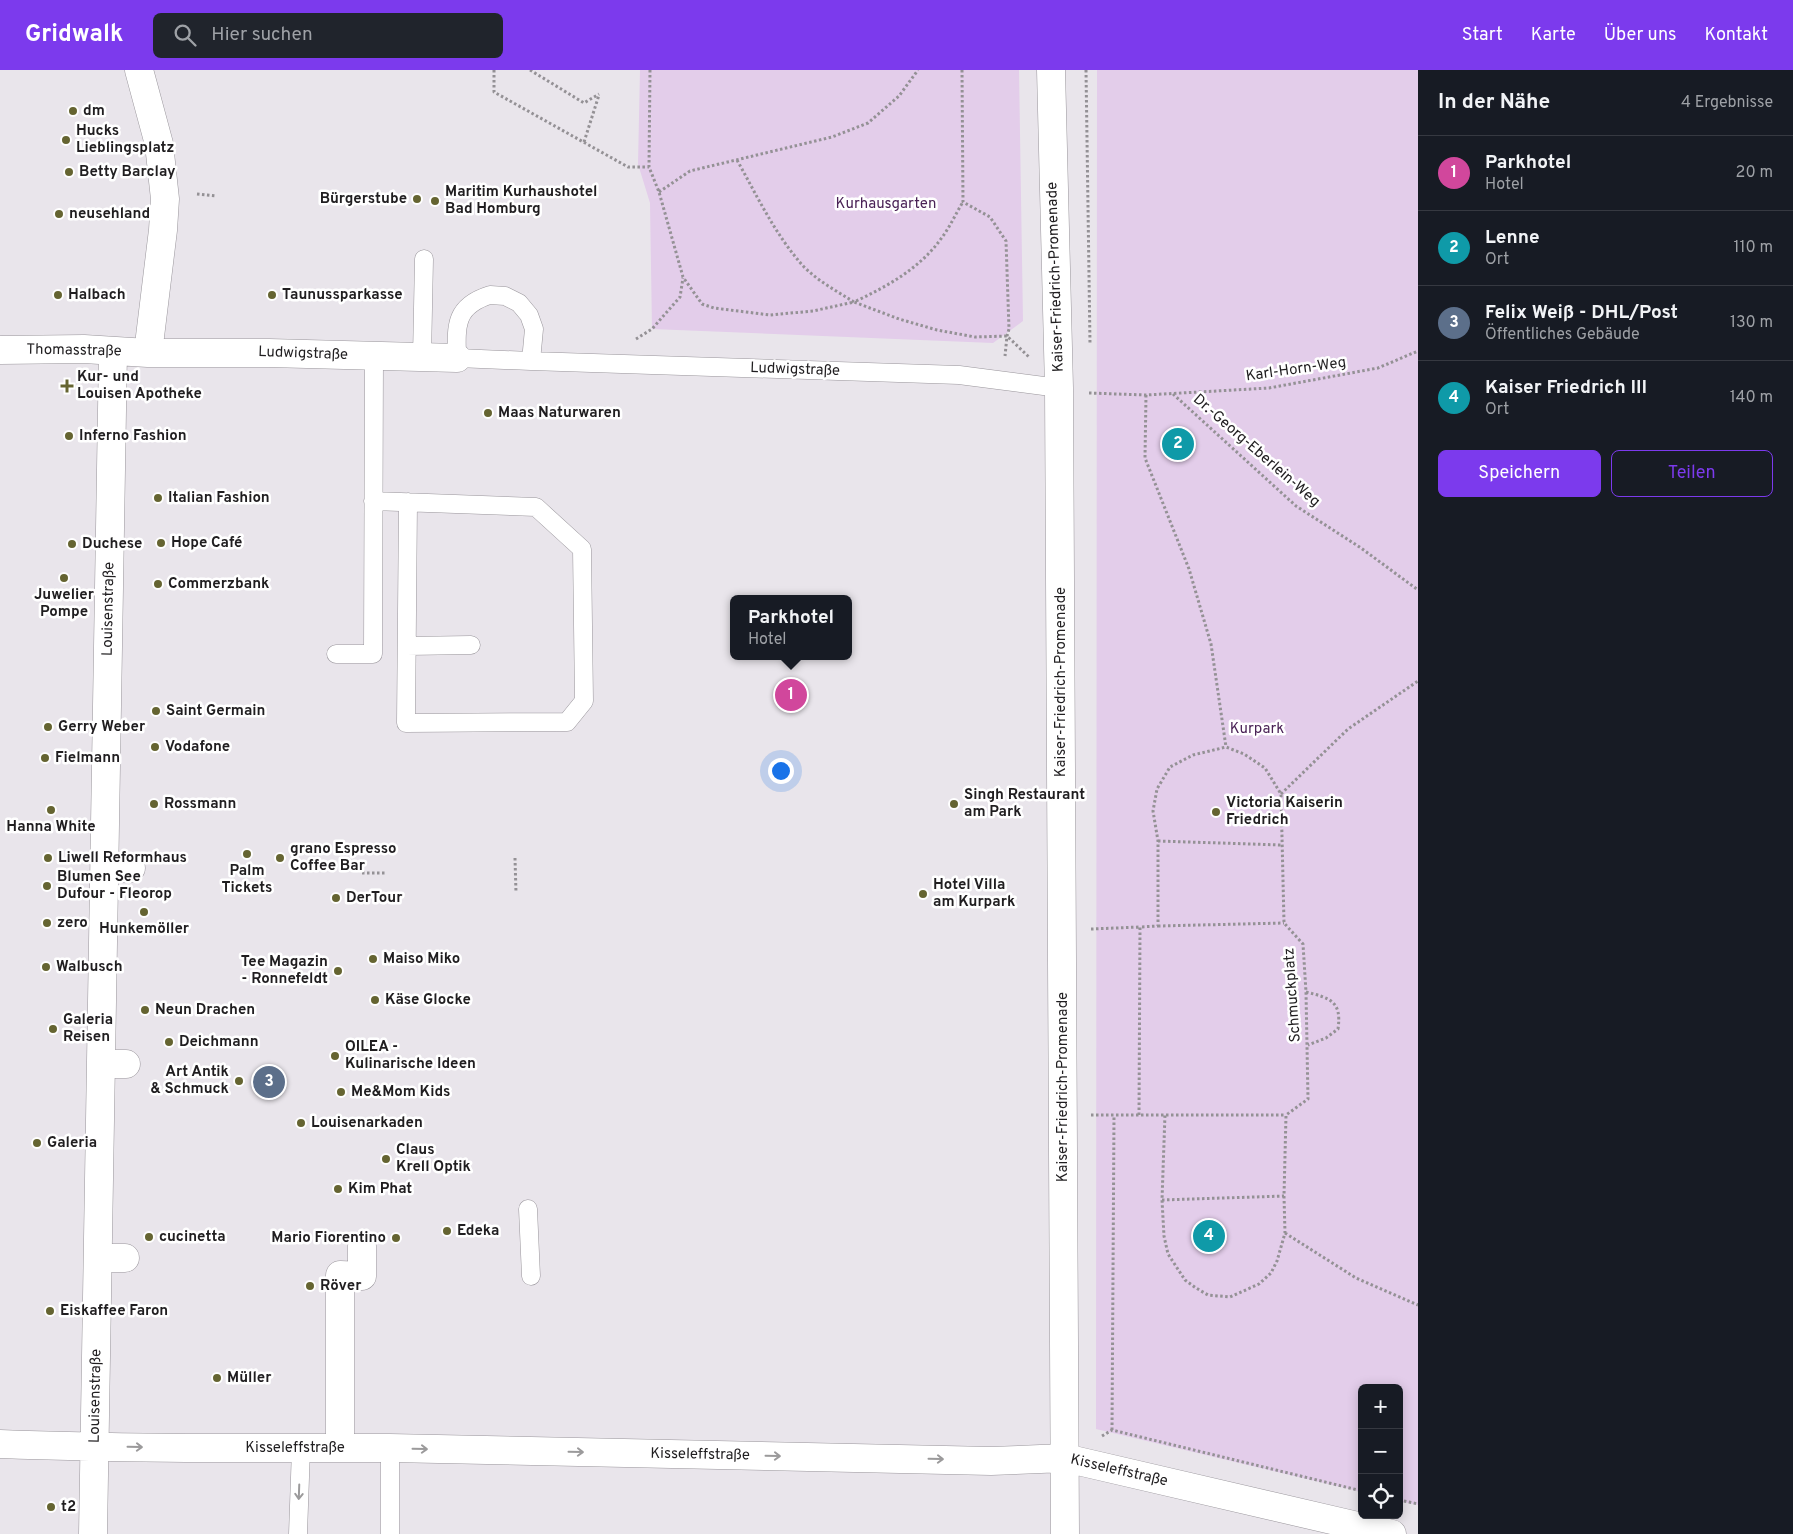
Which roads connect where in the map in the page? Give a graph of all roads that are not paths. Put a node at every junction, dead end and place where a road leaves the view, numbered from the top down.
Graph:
1 (139, 70) edge
2 (1051, 70) edge
3 (424, 259) dead end
4 (0, 350) edge
5 (113, 351) junction
6 (148, 353) junction
7 (374, 357) junction
8 (422, 357) junction
9 (457, 358) junction
10 (531, 361) junction
11 (1059, 388) junction
12 (373, 501) junction
13 (408, 502) junction
14 (472, 645) dead end
15 (407, 646) junction
16 (336, 654) dead end
17 (105, 868) junction
18 (132, 868) dead end
19 (528, 1209) dead end
20 (362, 1246) dead end
21 (98, 1258) junction
22 (125, 1258) dead end
23 (531, 1276) dead end
24 (0, 1444) edge
25 (91, 1447) junction
26 (340, 1448) junction
27 (390, 1448) junction
28 (301, 1449) junction
29 (1065, 1458) junction
30 (93, 1534) edge
31 (298, 1534) edge
32 (390, 1534) edge
33 (1064, 1534) edge
34 (1392, 1534) edge

1 - 6 street
2 - 11 street, Kaiser-Friedrich-Promenade
3 - 8 lane
4 - 5 street, Thomasstraße
5 - 6 street, Thomasstraße
5 - 17 street, Louisenstraße
6 - 7 street, Ludwigstraße
7 - 8 street, Ludwigstraße
7 - 12 lane
8 - 9 street, Ludwigstraße
9 - 10 lane, Ludwigstraße
9 - 10 lane
10 - 11 lane, Ludwigstraße
11 - 29 street, Kaiser-Friedrich-Promenade
12 - 13 lane
12 - 16 lane
13 - 15 lane
13 - 15 lane
14 - 15 lane
17 - 18 street
17 - 21 street, Louisenstraße
19 - 23 lane
20 - 26 street
21 - 22 street
21 - 25 street, Louisenstraße
24 - 25 street, Kisseleffstraße
25 -> 28 street, Kisseleffstraße
25 - 30 street, Louisenstraße
26 - 27 street, Kisseleffstraße
26 - 28 street, Kisseleffstraße
27 -> 29 street, Kisseleffstraße
27 - 32 lane
28 -> 31 lane
29 - 33 street, Kaiser-Friedrich-Promenade
29 - 34 street, Kisseleffstraße

